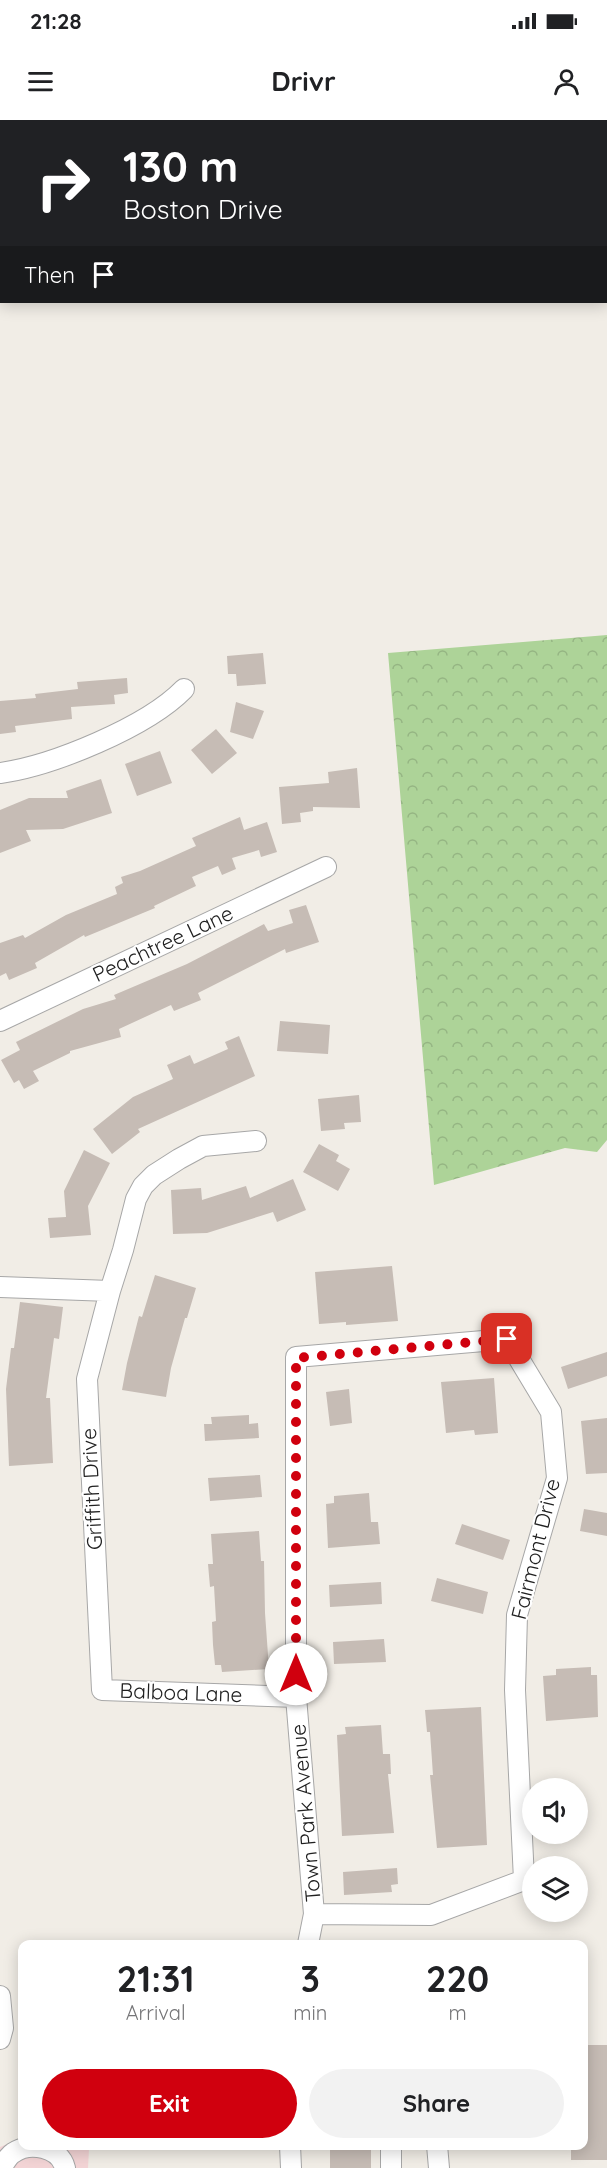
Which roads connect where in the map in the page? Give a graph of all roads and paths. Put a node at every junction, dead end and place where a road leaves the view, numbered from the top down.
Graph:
1 (184, 689) dead end
2 (0, 773) edge
3 (327, 867) dead end
4 (0, 1021) edge
5 (256, 1141) dead end
6 (0, 1287) edge
7 (110, 1291) junction
8 (507, 1339) joint
9 (102, 1690) joint
10 (297, 1697) junction
11 (314, 1914) junction
12 (309, 1940) edge
13 (0, 1996) edge
14 (0, 2039) edge
15 (22, 2150) edge
16 (51, 2150) edge
17 (290, 2150) edge
18 (391, 2150) edge
19 (437, 2150) edge
20 (1, 2168) edge
21 (65, 2168) edge
22 (291, 2168) edge
23 (390, 2168) edge
24 (439, 2168) edge

1 - 2 street
3 - 4 street, Peachtree Lane
5 - 7 street, Griffith Drive
6 - 7 street
7 - 9 street, Griffith Drive
8 - 10 street, Town Park Avenue
8 - 11 street, Fairmont Drive
9 - 10 street, Balboa Lane
10 - 11 street, Town Park Avenue
11 - 12 street, Town Park Avenue
13 - 14 street
15 - 20 street
16 - 21 street
17 - 22 street
18 - 23 street
19 - 24 street

